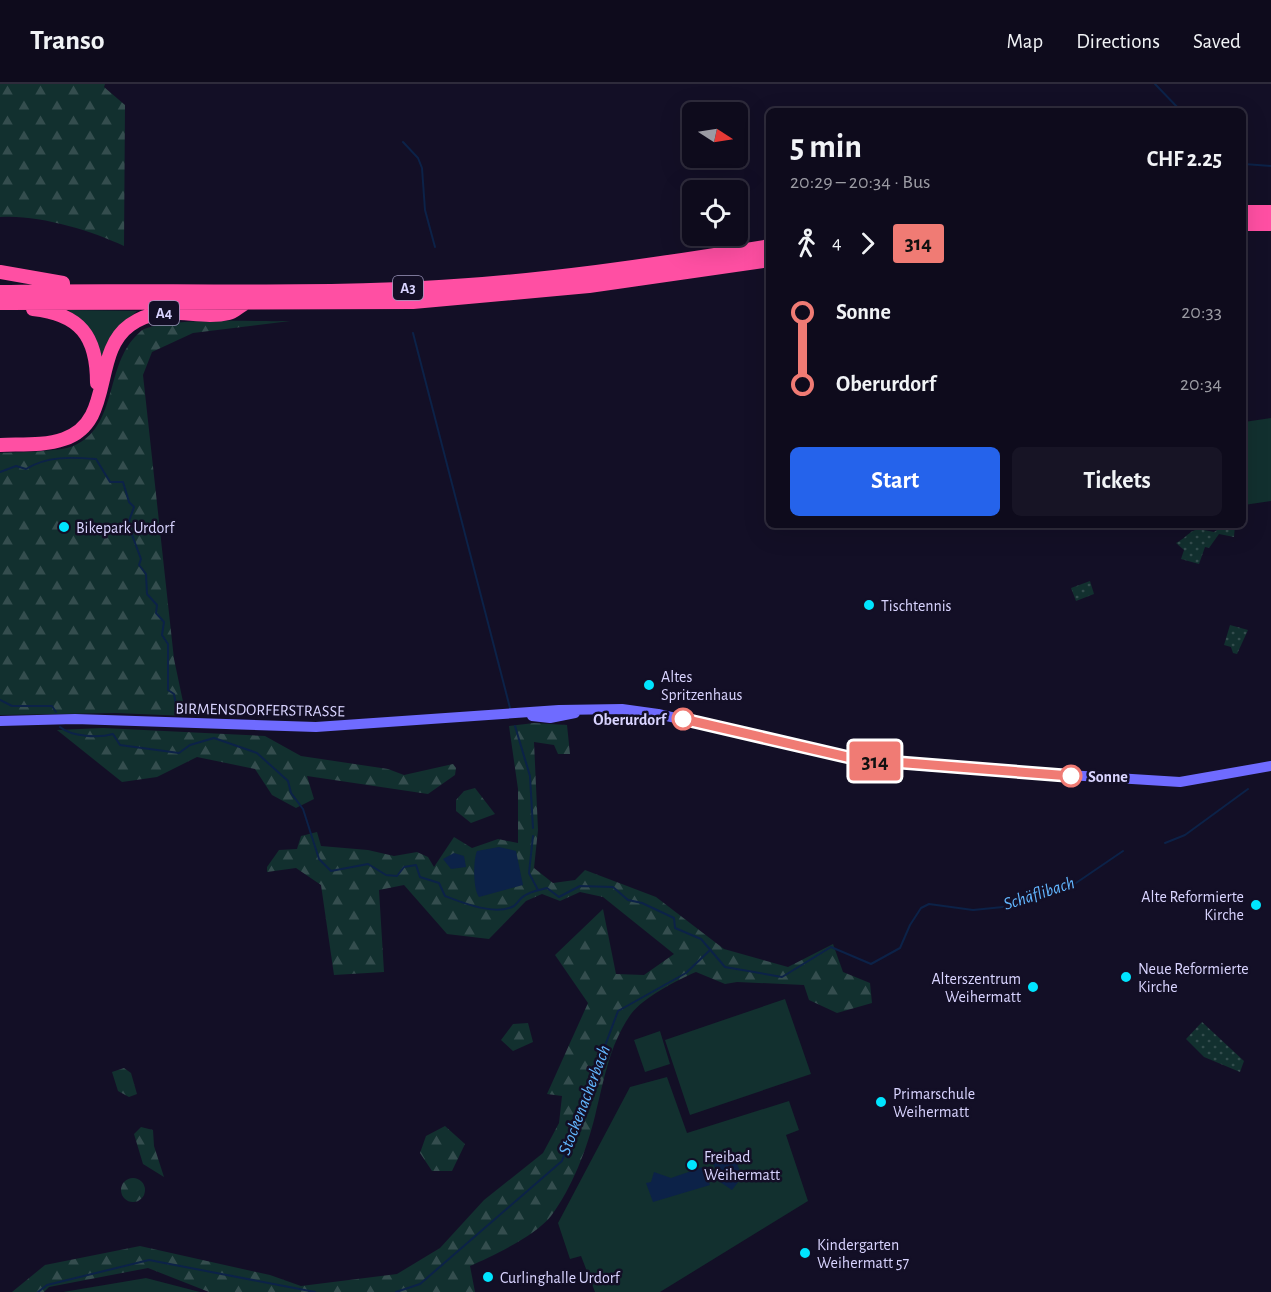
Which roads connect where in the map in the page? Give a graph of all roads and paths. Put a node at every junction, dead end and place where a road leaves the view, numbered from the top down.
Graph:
1 (1246, 212) edge
2 (1271, 212) edge
3 (1246, 224) edge
4 (1271, 224) edge
5 (766, 247) edge
6 (766, 261) edge
7 (0, 272) edge
8 (140, 291) junction
9 (0, 292) edge
10 (0, 303) edge
11 (245, 303) junction
12 (0, 309) edge
13 (101, 365) junction
14 (0, 443) edge
15 (0, 722) edge
16 (1271, 766) edge

1 - 2 highway
3 - 4 highway
5 - 8 highway, A3
6 - 11 highway, A3
7 - 8 highway, A4
8 - 9 highway, A3
10 - 11 highway, A3
11 - 13 highway, A4
12 - 13 highway
13 - 14 highway
15 - 16 main road, BIRMENSDORFERSTRASSE

